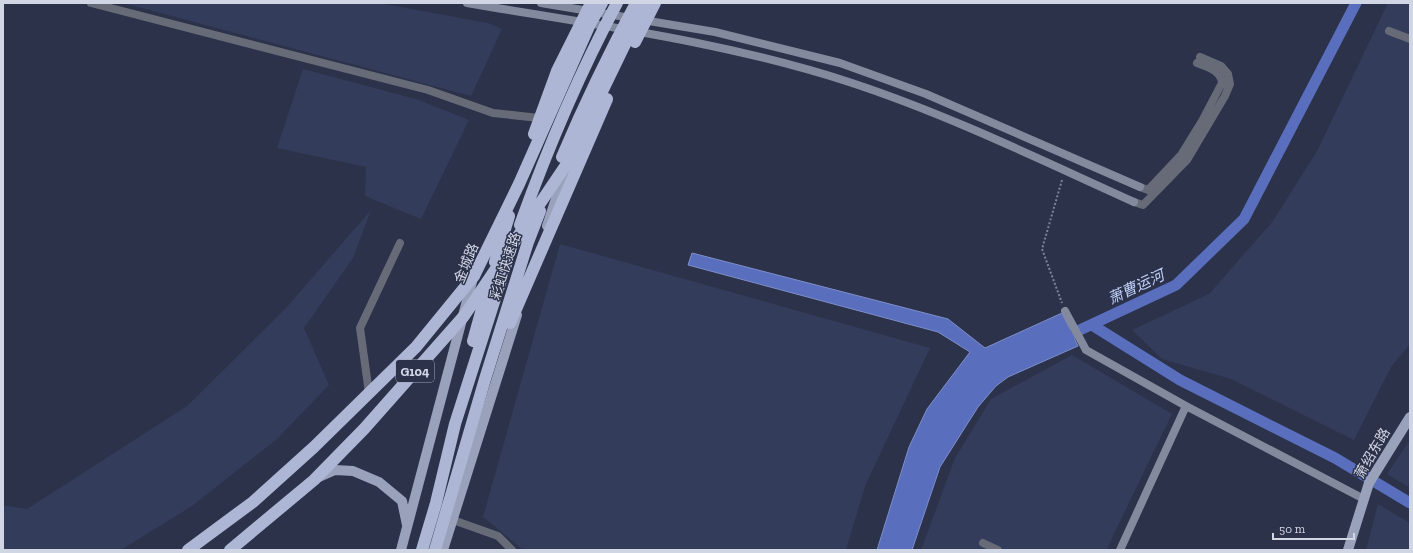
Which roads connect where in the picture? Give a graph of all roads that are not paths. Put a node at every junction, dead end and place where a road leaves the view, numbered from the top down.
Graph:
1 (91, 3) edge
2 (467, 3) edge
3 (541, 3) edge
4 (617, 3) edge
5 (636, 3) edge
6 (645, 3) edge
7 (655, 3) edge
8 (596, 6) edge
9 (637, 19) junction
10 (590, 24) junction
11 (631, 31) junction
12 (1389, 31) dead end
13 (1410, 39) edge
14 (539, 118) junction
15 (568, 162) junction
16 (400, 243) dead end
17 (474, 276) junction
18 (1065, 311) road end
19 (464, 316) junction
20 (485, 379) junction
21 (368, 393) junction
22 (1186, 406) junction
23 (1410, 417) edge
24 (455, 424) junction
25 (314, 480) junction
26 (1364, 499) junction
27 (453, 520) junction
28 (408, 527) junction
29 (983, 543) dead end
30 (188, 550) edge
31 (230, 550) edge
32 (401, 550) edge
33 (422, 550) edge
34 (435, 550) edge
35 (444, 550) edge
36 (512, 550) edge
37 (998, 550) edge
38 (1120, 550) edge
39 (1348, 550) edge

1 - 14 street
2 - 10 street
3 - 8 street
4 - 24 highway, 彩虹快速路
5 - 20 highway, 彩虹快速路
6 - 9 highway
7 - 20 highway
8 - 9 street
8 - 10 highway, 金城路
8 - 14 highway
9 - 11 highway
9 - 11 street
10 - 11 street
10 - 17 highway, 金城路
11 - 15 highway
12 - 13 street
14 - 24 highway
15 - 19 highway, G104
15 - 27 main road
16 - 21 street
17 - 19 main road, 金城路
17 - 21 highway, G104
18 - 22 street
19 - 25 highway, G104
19 - 28 main road, 金城路
20 - 34 highway, 彩虹快速路
21 - 30 highway, G104
22 - 26 street
22 - 38 street
23 - 26 main road, 萧绍东路
24 - 33 highway, 彩虹快速路
25 - 28 main road
25 - 31 highway, G104
26 - 39 main road, 萧绍东路
27 - 35 main road
27 - 36 street
28 - 32 main road, 金城路
29 - 37 street

